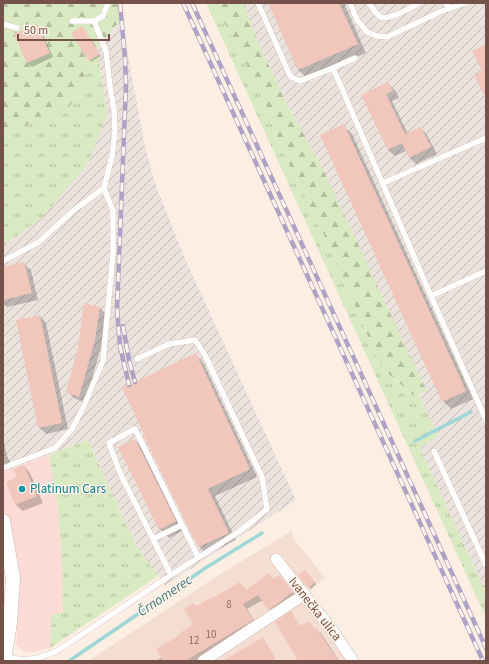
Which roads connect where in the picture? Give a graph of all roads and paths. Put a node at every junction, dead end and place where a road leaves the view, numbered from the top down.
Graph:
1 (108, 3) edge
2 (258, 3) edge
3 (350, 3) edge
4 (369, 3) edge
5 (420, 3) edge
6 (446, 3) edge
7 (465, 3) edge
8 (449, 9) junction
9 (72, 21) dead end
10 (94, 21) junction
11 (3, 24) edge
12 (18, 28) dead end
13 (356, 58) dead end
14 (333, 68) junction
15 (486, 138) edge
16 (383, 183) junction
17 (104, 188) junction
18 (3, 261) edge
19 (486, 271) edge
20 (431, 296) junction
21 (138, 359) dead end
22 (486, 418) edge
23 (434, 451) dead end
24 (3, 468) edge
25 (3, 521) edge
26 (182, 525) junction
27 (153, 538) junction
28 (198, 557) junction
29 (276, 559) dead end
30 (486, 565) edge
31 (171, 574) junction
32 (304, 594) junction
33 (4, 659) edge
34 (203, 661) edge
35 (353, 661) edge

1 - 10 lane
2 - 14 lane
3 - 8 lane
4 - 5 lane
6 - 8 lane
7 - 8 lane
9 - 10 lane
10 - 17 lane
11 - 12 lane
13 - 14 lane
14 - 16 lane
15 - 16 lane
16 - 20 lane
17 - 18 lane
17 - 24 lane
19 - 20 lane
20 - 22 lane
21 - 28 lane
23 - 30 lane
25 - 33 street
26 - 27 lane
26 - 27 lane
26 - 28 lane
27 - 31 lane
28 - 31 lane
29 - 32 street, Ivanečka ulica
31 - 33 lane
32 - 34 street
32 - 35 street, Ivanečka ulica

